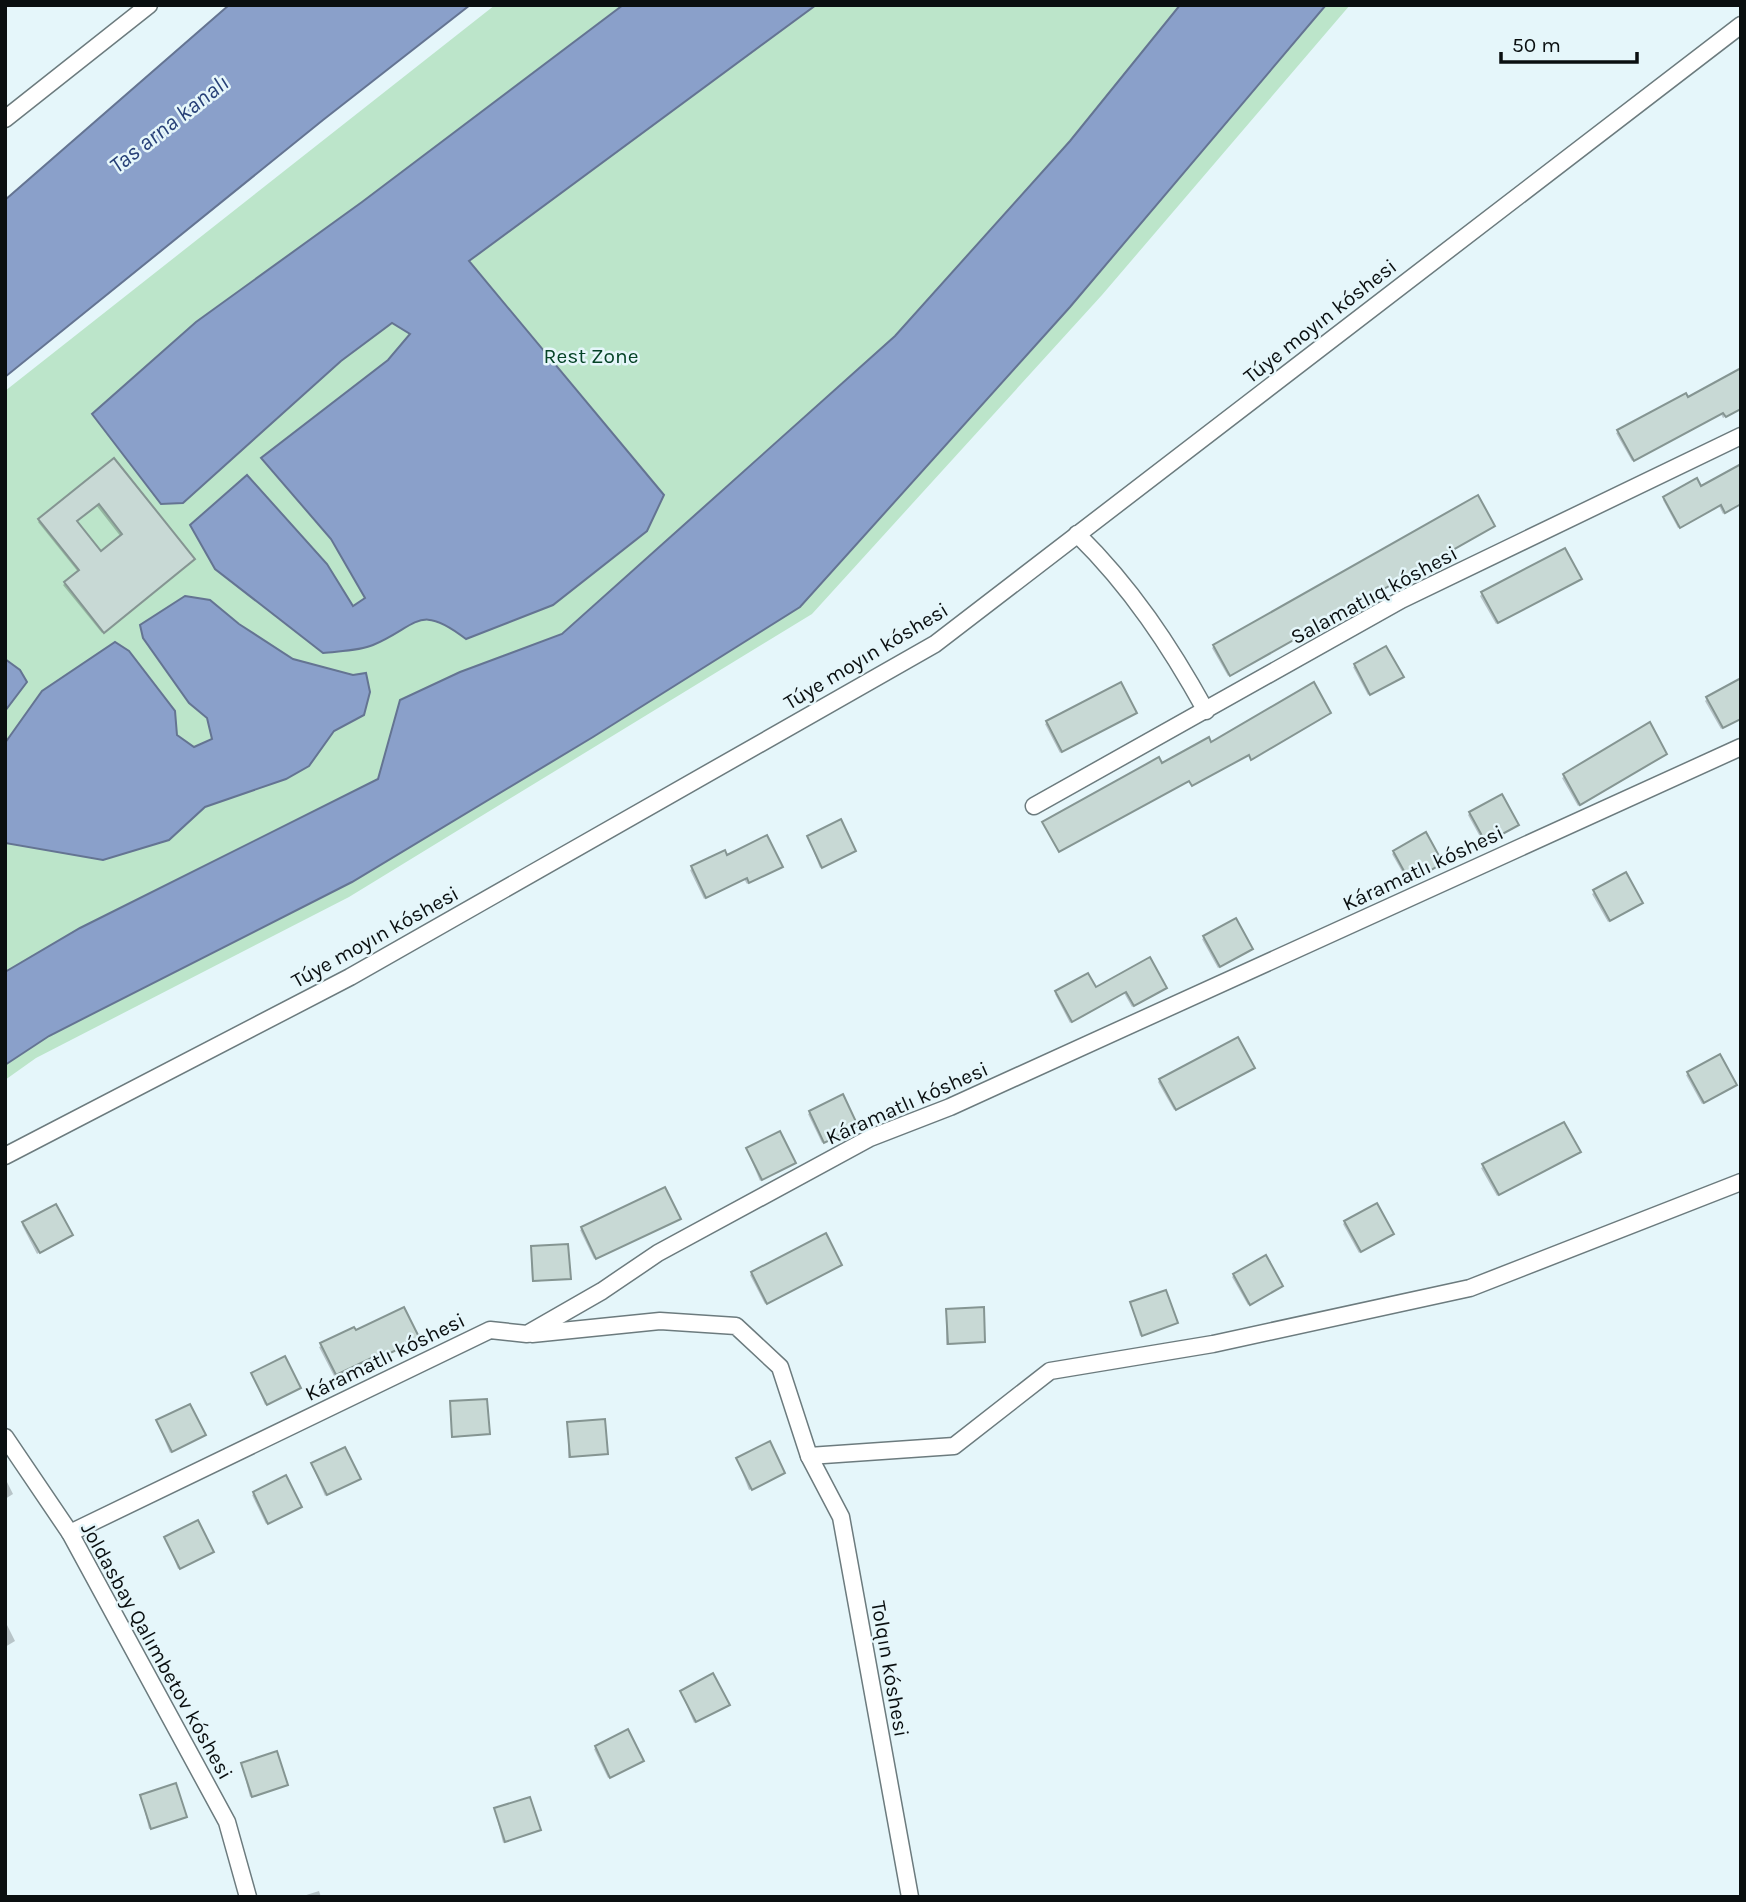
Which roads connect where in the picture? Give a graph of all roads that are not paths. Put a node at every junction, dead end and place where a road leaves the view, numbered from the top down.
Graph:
1 (149, 5) edge
2 (1741, 25) edge
3 (5, 119) edge
4 (1741, 436) edge
5 (1077, 534) junction
6 (1206, 711) junction
7 (1741, 747) edge
8 (1034, 806) dead end
9 (5, 1156) edge
10 (1741, 1182) edge
11 (527, 1334) junction
12 (5, 1437) edge
13 (809, 1456) junction
14 (70, 1533) junction
15 (248, 1897) edge
16 (910, 1897) edge

1 - 3 street
2 - 5 street, Túye moyın kóshesi
4 - 6 street, Salamatlıq kóshesi
5 - 6 street
5 - 9 street, Túye moyın kóshesi
6 - 8 street, Salamatlıq kóshesi
7 - 11 street, Káramatlı kóshesi
10 - 13 street
11 - 13 street, Tolqın kóshesi
11 - 14 street, Káramatlı kóshesi
12 - 14 street, Joldasbay Qalımbetov kóshesi
13 - 16 street, Tolqın kóshesi
14 - 15 street, Joldasbay Qalımbetov kóshesi

